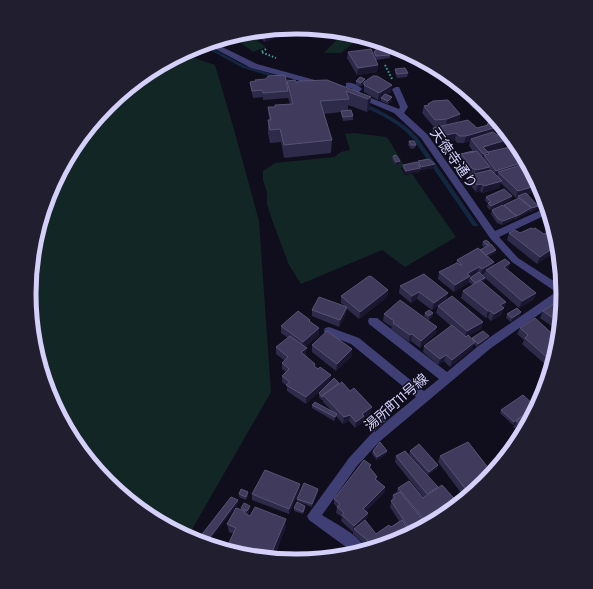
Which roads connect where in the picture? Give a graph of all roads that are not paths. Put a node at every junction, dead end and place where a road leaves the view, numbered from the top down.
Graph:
1 (216, 47) edge
2 (324, 85) edge
3 (396, 89) road end
4 (349, 90) edge
5 (400, 114) junction
6 (543, 213) edge
7 (493, 236) junction
8 (557, 287) edge
9 (557, 297) edge
10 (373, 320) dead end
11 (329, 331) edge
12 (446, 378) junction
13 (424, 397) junction
14 (356, 548) edge

1 - 2 street
3 - 5 street
4 - 5 street, 天徳寺通り
5 - 7 street, 天徳寺通り
6 - 7 street
7 - 8 street, 天徳寺通り
9 - 12 street, 湯所町11号線
10 - 12 street
11 - 13 street
12 - 13 street, 湯所町11号線
13 - 14 street, 湯所町11号線

